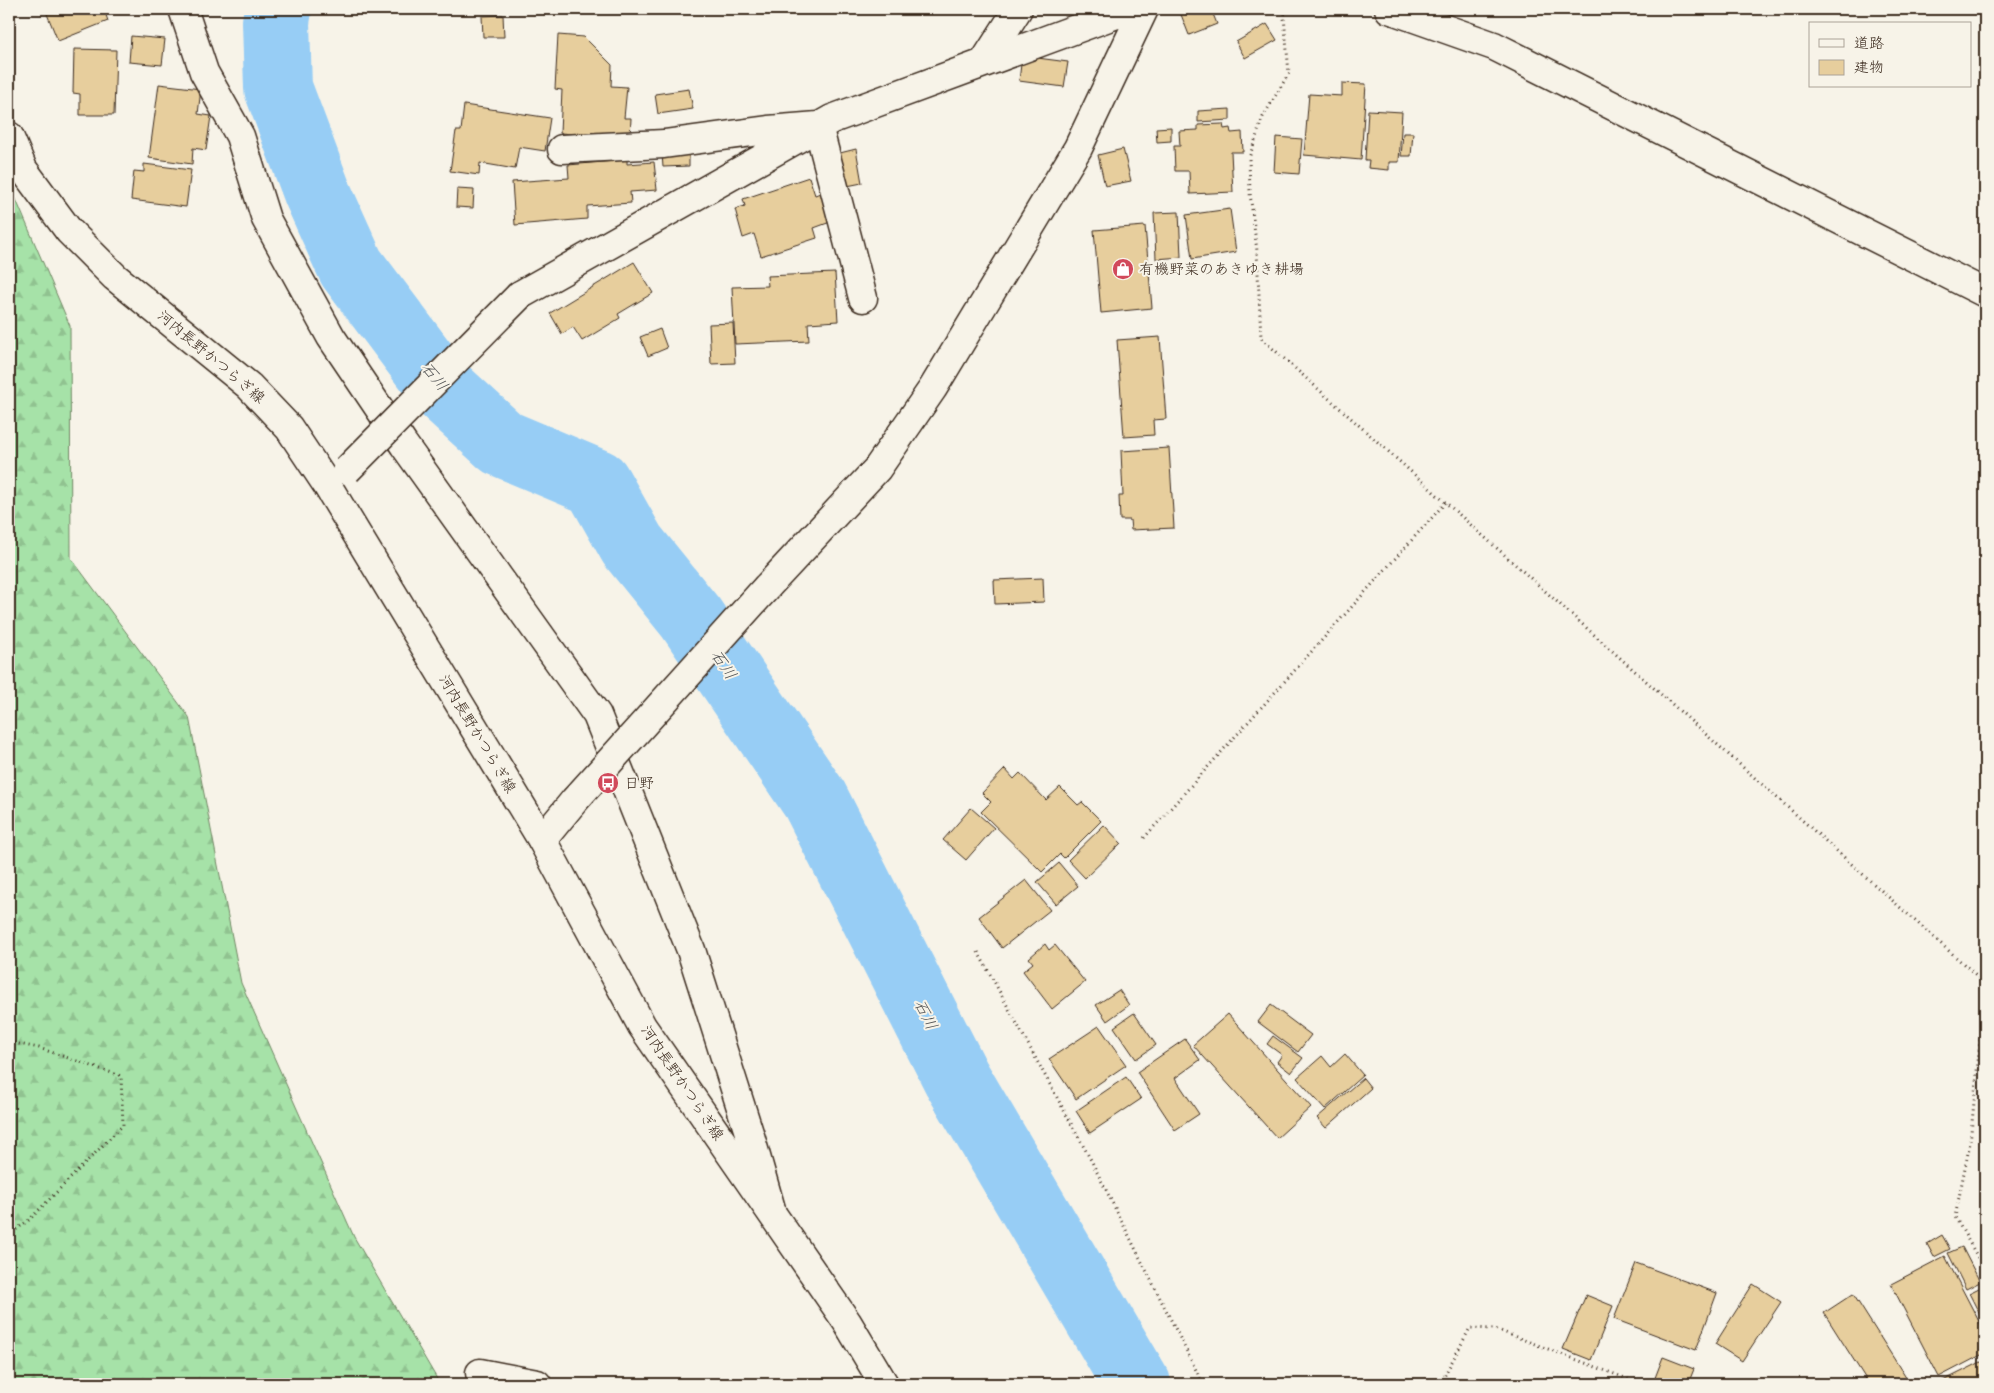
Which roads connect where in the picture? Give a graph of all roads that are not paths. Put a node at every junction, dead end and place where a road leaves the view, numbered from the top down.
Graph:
1 (183, 9) edge
2 (1018, 9) edge
3 (1130, 9) edge
4 (1144, 9) edge
5 (1389, 9) edge
6 (984, 62) junction
7 (818, 126) junction
8 (9, 136) edge
9 (562, 149) dead end
10 (1985, 292) edge
11 (863, 298) dead end
12 (337, 477) junction
13 (542, 840) junction
14 (772, 1213) junction
15 (480, 1373) dead end
16 (537, 1384) edge
17 (884, 1384) edge

1 - 14 street
2 - 6 street
3 - 6 street
4 - 13 street, bridge
5 - 10 street
6 - 7 street
7 - 9 street
7 - 11 street
7 - 12 street, bridge
8 - 12 street, 河内長野かつらぎ線
12 - 13 street, 河内長野かつらぎ線
13 - 14 street, 河内長野かつらぎ線
14 - 17 street, 河内長野かつらぎ線
15 - 16 street

